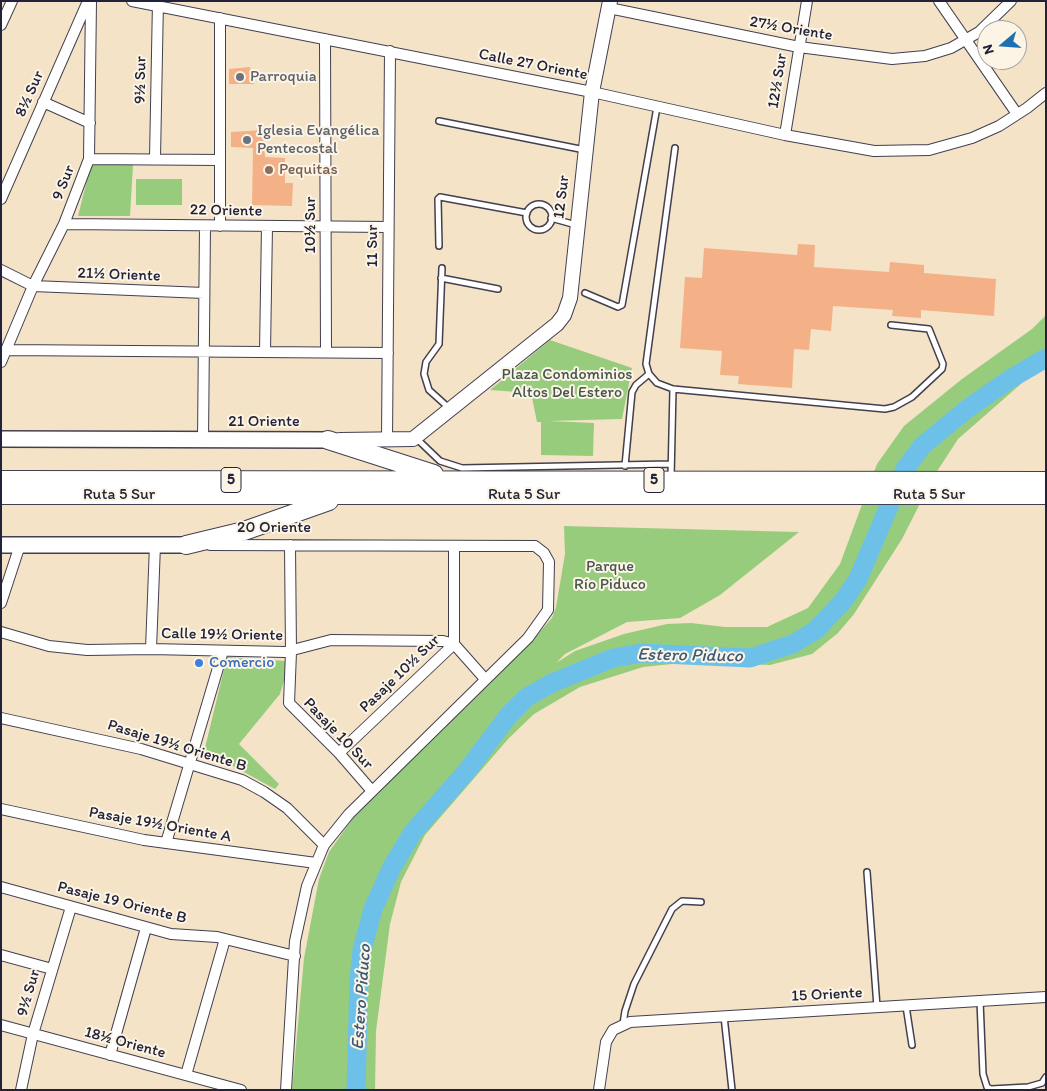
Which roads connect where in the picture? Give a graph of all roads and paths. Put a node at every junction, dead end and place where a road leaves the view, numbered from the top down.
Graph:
1 (12, 1) edge
2 (89, 1) edge
3 (132, 1) edge
4 (807, 1) edge
5 (939, 1) edge
6 (1011, 1) edge
7 (157, 4) edge
8 (609, 4) edge
9 (220, 18) junction
10 (1, 25) edge
11 (325, 38) junction
12 (966, 40) junction
13 (799, 47) junction
14 (390, 51) junction
15 (592, 92) junction
16 (1046, 93) edge
17 (43, 102) junction
18 (657, 107) junction
19 (1017, 114) junction
20 (439, 121) dead end
21 (90, 123) junction
22 (785, 135) junction
23 (675, 148) dead end
24 (585, 150) junction
25 (155, 158) junction
26 (89, 159) junction
27 (220, 160) junction
28 (1, 199) edge
29 (527, 213) junction
30 (551, 218) junction
31 (64, 224) junction
32 (576, 225) junction
33 (205, 226) junction
34 (220, 226) junction
35 (267, 226) junction
36 (326, 227) junction
37 (388, 227) junction
38 (439, 246) dead end
39 (442, 268) dead end
40 (1, 270) edge
41 (441, 278) junction
42 (33, 286) junction
43 (498, 289) dead end
44 (204, 293) junction
45 (585, 293) dead end
46 (891, 326) dead end
47 (6, 350) junction
48 (204, 352) junction
49 (265, 352) junction
50 (326, 352) junction
51 (388, 352) junction
52 (1, 362) edge
53 (501, 368) joint
54 (649, 374) junction
55 (674, 389) junction
56 (451, 410) junction
57 (416, 437) junction
58 (1, 440) edge
59 (203, 440) junction
60 (328, 440) junction
61 (387, 440) junction
62 (625, 466) junction
63 (670, 472) junction
64 (1, 480) edge
65 (461, 480) junction
66 (1046, 480) edge
67 (843, 488) junction
68 (947, 488) junction
69 (1, 495) edge
70 (354, 495) junction
71 (1002, 495) junction
72 (1046, 495) edge
73 (1046, 506) edge
74 (1, 545) edge
75 (20, 545) junction
76 (155, 545) junction
77 (186, 545) junction
78 (290, 545) junction
79 (454, 546) junction
80 (1, 603) edge
81 (1, 632) edge
82 (454, 644) junction
83 (151, 649) junction
84 (223, 651) junction
85 (291, 652) junction
86 (485, 679) junction
87 (1, 718) edge
88 (339, 753) junction
89 (192, 763) junction
90 (372, 791) junction
91 (1, 809) edge
92 (166, 843) junction
93 (324, 845) junction
94 (316, 863) junction
95 (867, 872) dead end
96 (1, 887) edge
97 (701, 902) dead end
98 (72, 907) junction
99 (146, 928) junction
100 (226, 939) junction
101 (1, 955) edge
102 (294, 956) junction
103 (52, 970) junction
104 (1046, 997) edge
105 (980, 1001) junction
106 (906, 1005) junction
107 (877, 1007) junction
108 (724, 1016) junction
109 (623, 1024) junction
110 (1, 1025) edge
111 (33, 1034) junction
112 (912, 1045) dead end
113 (110, 1055) junction
114 (186, 1075) junction
115 (1046, 1077) edge
116 (213, 1086) edge
117 (21, 1090) edge
118 (241, 1090) edge
119 (286, 1090) edge
120 (599, 1090) edge
121 (732, 1090) edge

1 - 10 street
2 - 17 street, 8½ Sur
2 - 21 street, 9 Sur
3 - 7 street, Calle 27 Oriente
4 - 13 street, 12½ Sur
5 - 12 street
6 - 12 street, 27½ Oriente
7 - 9 street, Calle 27 Oriente
7 - 25 street, 9½ Sur
8 - 13 street, 27½ Oriente
8 - 15 street, 12 Sur
9 - 11 street, Calle 27 Oriente
9 - 27 street
11 - 14 street, Calle 27 Oriente
11 - 36 street, 10½ Sur
12 - 13 street, 27½ Oriente
12 - 19 street
13 - 22 street, 12½ Sur
14 - 15 street, Calle 27 Oriente
14 - 37 street, 11 Sur
15 - 18 street, Calle 27 Oriente
15 - 24 street, 12 Sur
16 - 19 street, Calle 27 Oriente
17 - 21 street
17 - 28 street, 8½ Sur
18 - 22 street, Calle 27 Oriente
18 - 45 lane
19 - 22 street, Calle 27 Oriente
20 - 24 lane
21 - 26 street, 9 Sur
23 - 54 lane
24 - 32 street, 12 Sur
25 - 26 street
25 - 27 street
26 - 31 street, 9 Sur
27 - 34 street
29 - 30 lane
29 - 30 lane
29 - 38 lane
30 - 32 lane
31 - 33 street, 22 Oriente
31 - 42 street, 9 Sur
32 - 53 street, 12 Sur
33 - 34 street, 22 Oriente
33 - 44 street
34 - 35 street, 22 Oriente
35 - 36 street, 22 Oriente
35 - 49 street
36 - 37 street, 22 Oriente
36 - 50 street, 10½ Sur
37 - 51 street, 11 Sur
39 - 41 lane
40 - 42 street
41 - 43 lane
41 - 56 lane
42 - 44 street, 21½ Oriente
42 - 47 street, 9 Sur
44 - 48 street
46 - 55 lane
47 - 48 street
47 - 52 street, 9 Sur
48 - 49 street
48 - 59 street
49 - 50 street
50 - 51 street
51 - 61 street, 11 Sur
53 - 56 street, 21 Oriente
54 - 55 lane
54 - 62 lane
55 - 63 lane
56 - 57 street, 21 Oriente
57 - 61 street, 21 Oriente
57 - 62 lane
58 - 59 main road, 21 Oriente
59 - 60 main road, 21 Oriente
60 - 61 street, 21 Oriente
60 - 65 highway
62 - 63 lane
63 - 65 highway, Ruta 5 Sur / 5
63 - 67 highway, Ruta 5 Sur / 5
64 - 65 highway, Ruta 5 Sur / 5
66 - 68 highway, Ruta 5 Sur / 5
67 - 68 highway, Ruta 5 Sur / 5
67 - 70 highway, Ruta 5 Sur / 5
68 - 71 highway, Ruta 5 Sur / 5
69 - 70 highway, Ruta 5 Sur / 5
70 - 77 highway
71 - 72 highway, Ruta 5 Sur / 5
71 - 73 highway
74 - 75 main road, 20 Oriente
75 - 76 main road, 20 Oriente
75 - 80 street
76 - 77 main road, 20 Oriente
76 - 83 street
77 - 78 street, 20 Oriente
78 - 79 street, 20 Oriente
78 - 85 street, Pasaje 10 Sur
79 - 82 street, Pasaje 10½ Sur
79 - 86 street, 20 Oriente
81 - 83 street, Calle 19½ Oriente
82 - 85 street, Calle 19½ Oriente
82 - 86 street
82 - 88 street, Pasaje 10½ Sur
83 - 84 street, Calle 19½ Oriente
84 - 85 street, Calle 19½ Oriente
84 - 89 street
85 - 88 street, Pasaje 10 Sur
86 - 90 street
87 - 89 street, Pasaje 19½ Oriente B
88 - 90 street, Pasaje 10 Sur
89 - 92 street
89 - 93 street, Pasaje 19½ Oriente B
90 - 93 street
91 - 92 street, Pasaje 19½ Oriente A
92 - 94 street, Pasaje 19½ Oriente A
93 - 94 street
94 - 102 street
95 - 107 lane
96 - 98 street, Pasaje 19 Oriente B
97 - 109 lane
98 - 99 street, Pasaje 19 Oriente B
98 - 103 street, 9½ Sur
99 - 100 street, Pasaje 19 Oriente B
99 - 113 street
100 - 102 street, Pasaje 19 Oriente B
100 - 114 street
101 - 103 street
102 - 119 street
103 - 111 street, 9½ Sur
104 - 105 street, 15 Oriente
105 - 106 street, 15 Oriente
105 - 115 lane
106 - 107 street, 15 Oriente
106 - 112 lane
107 - 108 street, 15 Oriente
108 - 109 street, 15 Oriente
108 - 121 lane
109 - 120 street, 15 Oriente
110 - 111 street, 18½ Oriente
111 - 113 street, 18½ Oriente
111 - 117 street, 9½ Sur
113 - 114 street, 18½ Oriente
114 - 116 street, 18½ Oriente
116 - 118 street, 18½ Oriente

